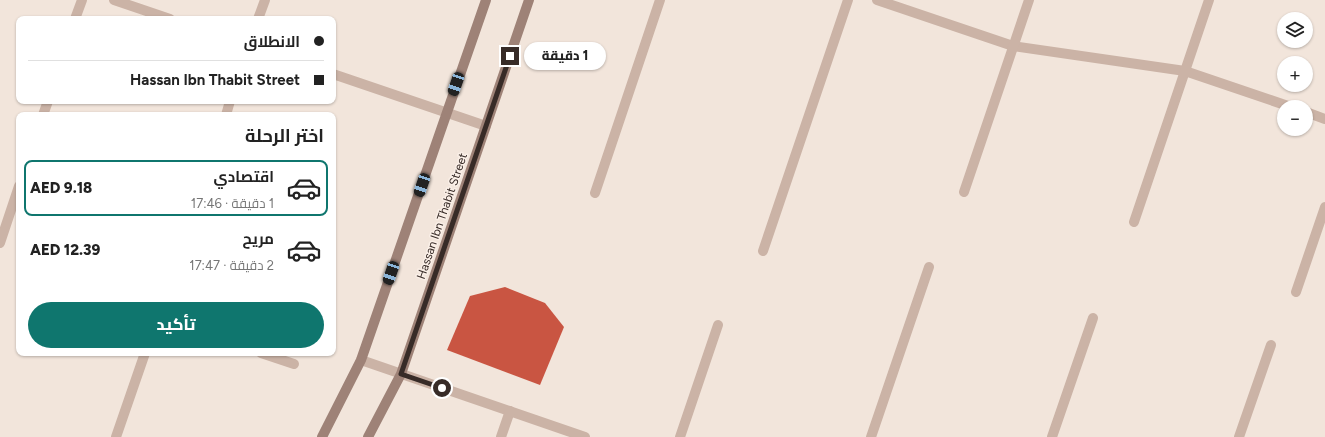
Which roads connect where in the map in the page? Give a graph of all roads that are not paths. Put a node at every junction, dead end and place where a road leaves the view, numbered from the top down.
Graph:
1 (82, 0) edge
2 (114, 0) edge
3 (265, 0) edge
4 (486, 0) edge
5 (530, 0) edge
6 (660, 0) edge
7 (848, 0) edge
8 (877, 0) edge
9 (1029, 0) edge
10 (1209, 0) edge
11 (76, 16) edge
12 (161, 16) edge
13 (259, 16) edge
14 (1013, 46) junction
15 (1185, 71) junction
16 (336, 75) edge
17 (1277, 103) edge
18 (447, 113) junction
19 (1313, 115) edge
20 (1325, 119) edge
21 (486, 126) junction
22 (964, 192) dead end
23 (595, 193) dead end
24 (16, 195) edge
25 (1324, 212) edge
26 (1134, 222) dead end
27 (0, 243) edge
28 (763, 252) dead end
29 (929, 267) dead end
30 (1296, 292) dead end
31 (1092, 318) dead end
32 (718, 325) dead end
33 (1271, 345) dead end
34 (144, 356) edge
35 (270, 356) edge
36 (361, 360) junction
37 (294, 364) dead end
38 (401, 374) junction
39 (510, 411) junction
40 (116, 437) edge
41 (322, 437) edge
42 (368, 437) edge
43 (501, 437) edge
44 (585, 437) edge
45 (680, 437) edge
46 (871, 437) edge
47 (1052, 437) edge
48 (1239, 437) edge

1 - 11 street
2 - 12 street
3 - 13 street
4 - 18 street
5 - 21 street, Hassan Ibn Thabit Street
6 - 23 street
7 - 28 street
8 - 14 street
9 - 14 street
10 - 15 street
14 - 15 street
14 - 22 street
15 - 17 street
15 - 26 street
16 - 18 street
18 - 21 street
18 - 36 street
19 - 20 street
21 - 38 street, Hassan Ibn Thabit Street
24 - 27 street
25 - 30 street
29 - 46 street
31 - 47 street
32 - 45 street
33 - 48 street
34 - 40 street
35 - 37 street
36 - 38 street
36 - 41 street
38 - 39 street
38 - 42 street, Hassan Ibn Thabit Street
39 - 43 street
39 - 44 street

